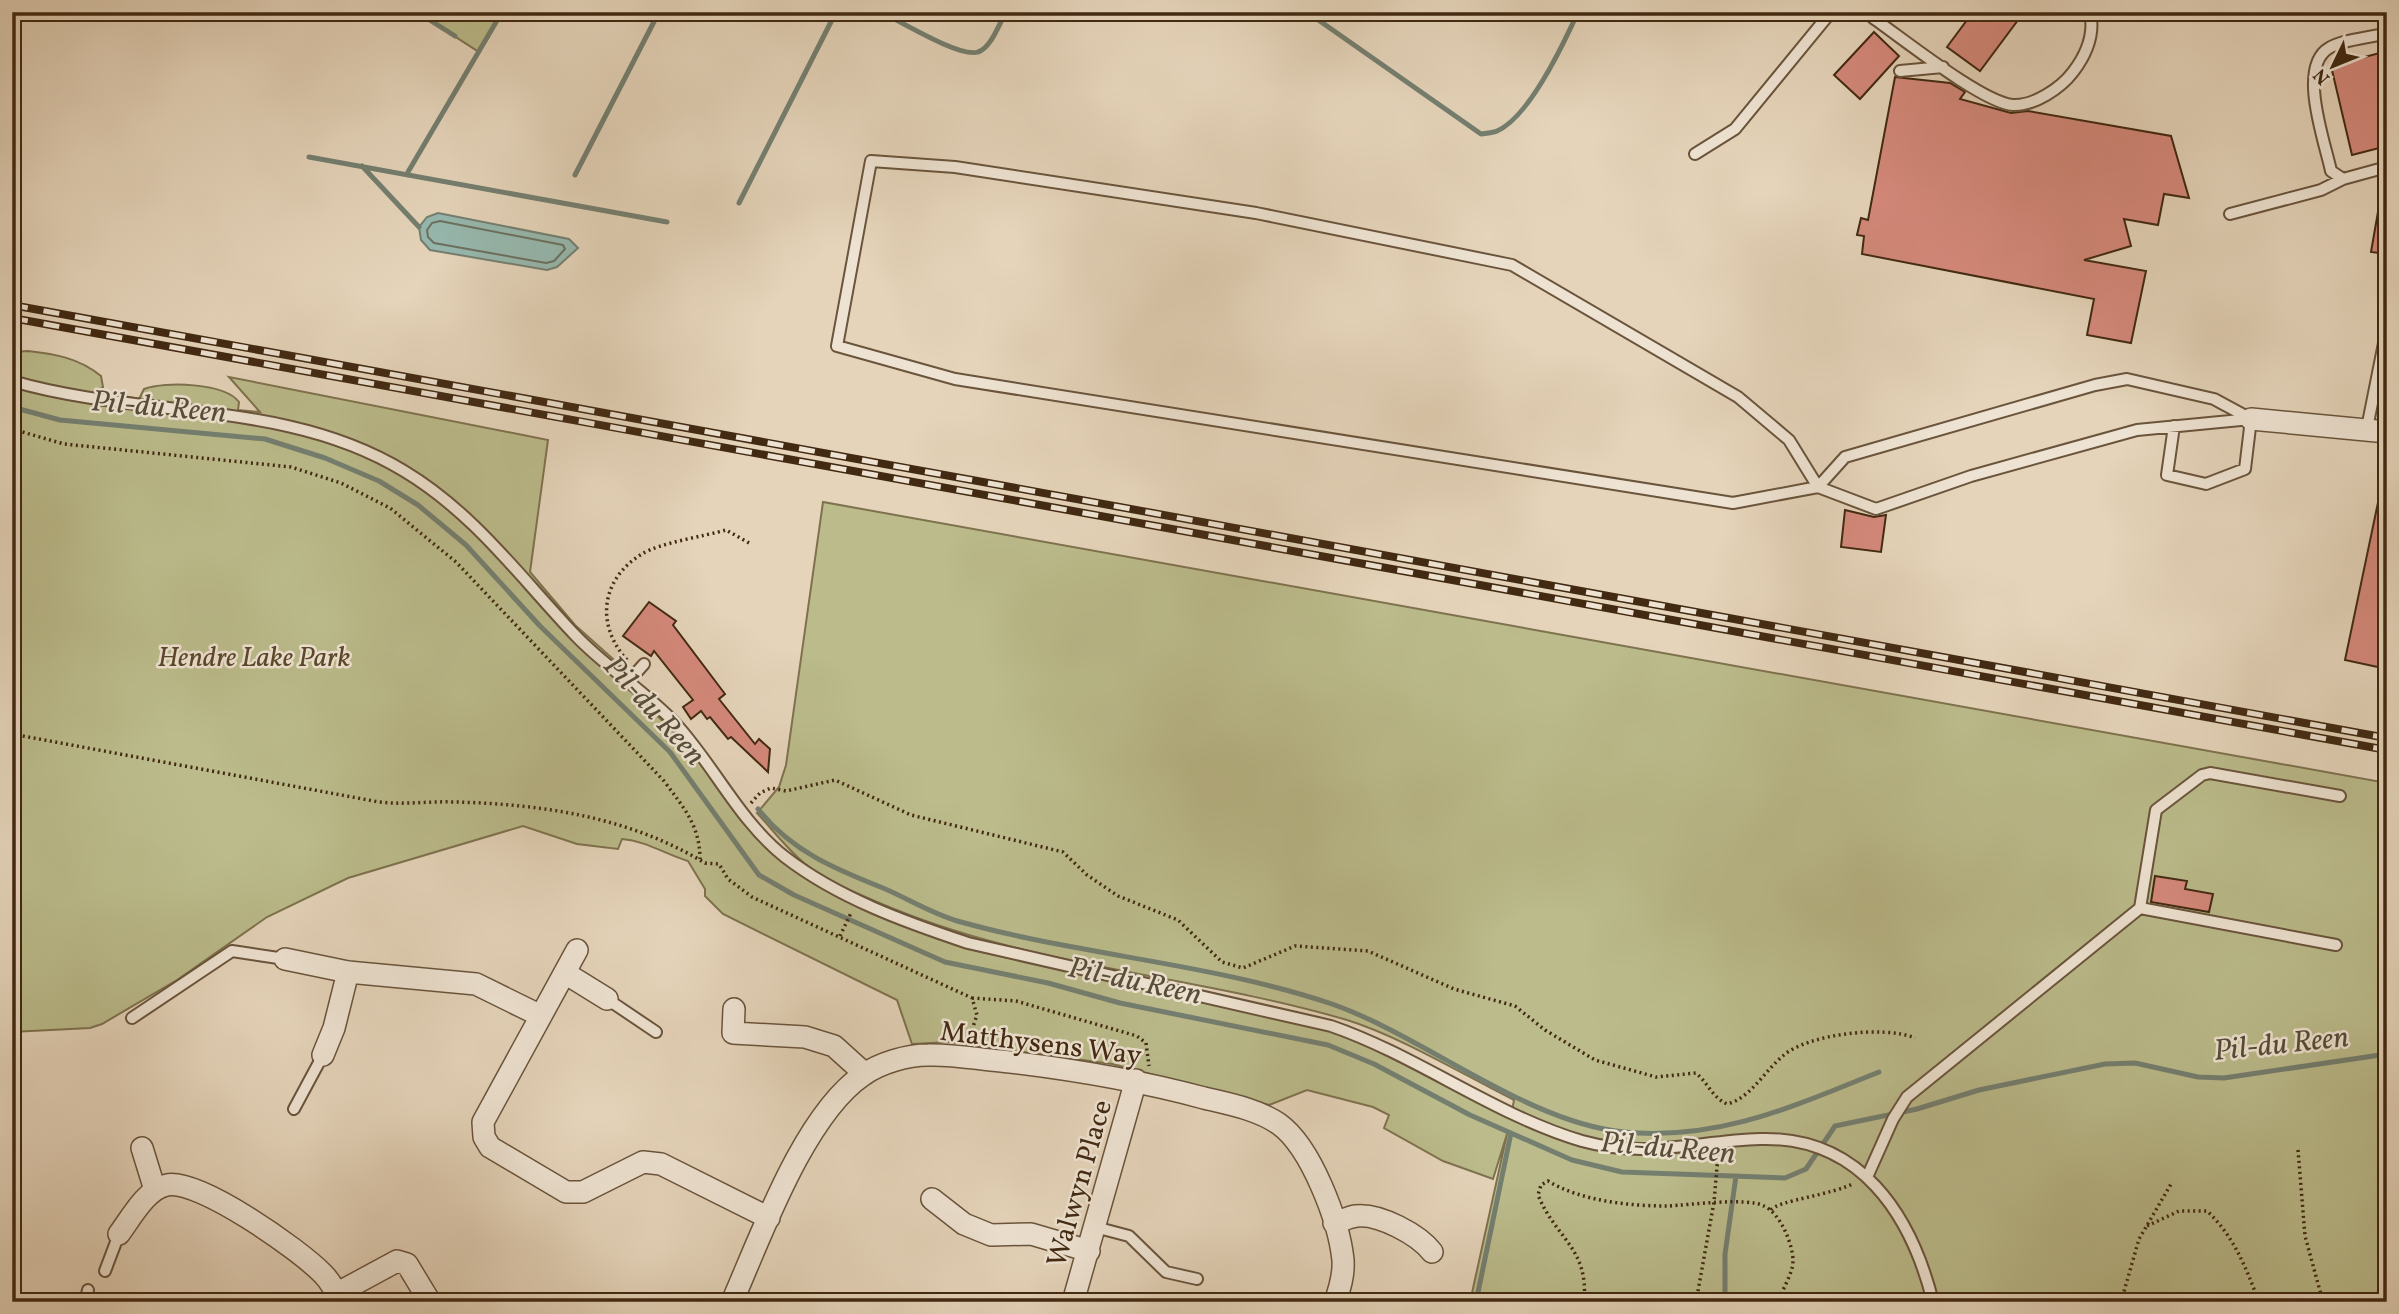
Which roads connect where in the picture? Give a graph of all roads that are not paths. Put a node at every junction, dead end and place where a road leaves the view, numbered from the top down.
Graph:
1 (1831, 12) edge
2 (1877, 12) edge
3 (2090, 12) edge
4 (2387, 33) edge
5 (1943, 67) junction
6 (1900, 71) dead end
7 (1695, 154) dead end
8 (2387, 167) edge
9 (2343, 179) junction
10 (2230, 214) dead end
11 (2387, 328) edge
12 (12, 381) edge
13 (2251, 419) junction
14 (2174, 426) junction
15 (2377, 430) edge
16 (1818, 487) junction
17 (641, 668) road end
18 (628, 682) junction
19 (2340, 796) dead end
20 (2140, 908) junction
21 (2336, 945) dead end
22 (577, 950) dead end
23 (285, 959) joint
24 (348, 972) junction
25 (565, 973) junction
26 (607, 999) joint
27 (734, 1009) dead end
28 (541, 1016) junction
29 (132, 1018) dead end
30 (656, 1031) dead end
31 (323, 1055) joint
32 (865, 1074) junction
33 (1141, 1081) junction
34 (294, 1109) dead end
35 (142, 1148) dead end
36 (1867, 1175) junction
37 (155, 1190) junction
38 (932, 1199) dead end
39 (769, 1218) junction
40 (1334, 1223) junction
41 (1095, 1227) junction
42 (119, 1234) joint
43 (1089, 1251) junction
44 (1433, 1252) dead end
45 (105, 1271) dead end
46 (1197, 1279) dead end
47 (338, 1298) edge
48 (430, 1302) edge
49 (732, 1302) edge
50 (1073, 1302) edge
51 (1335, 1302) edge
52 (1933, 1302) edge

1 - 7 lane
2 - 5 lane
3 - 5 lane
4 - 9 lane
5 - 6 lane
8 - 9 lane
9 - 10 lane
11 - 15 lane
12 - 18 lane
13 - 14 lane
13 - 14 lane
13 - 15 street
13 - 16 lane
14 - 16 lane
16 - 16 lane
17 - 18 lane
18 - 36 lane
19 - 20 lane
20 - 21 lane
20 - 36 lane
22 - 25 street
23 - 24 street
23 - 29 lane
24 - 28 street
24 - 31 street
25 - 26 street
25 - 28 street
26 - 30 lane
27 - 32 street
28 - 39 street
31 - 34 lane
32 - 33 street, Matthysens Way
32 - 39 street, Matthysens Way
33 - 40 street, Matthysens Way
33 - 41 street, Walwyn Place
35 - 37 street
36 - 52 lane
37 - 42 street
37 - 47 street
38 - 43 street
39 - 49 street, Matthysens Way
40 - 44 street
40 - 51 street, Matthysens Way
41 - 43 street, Walwyn Place
41 - 46 lane
42 - 45 lane
43 - 50 street, Walwyn Place
47 - 48 street

